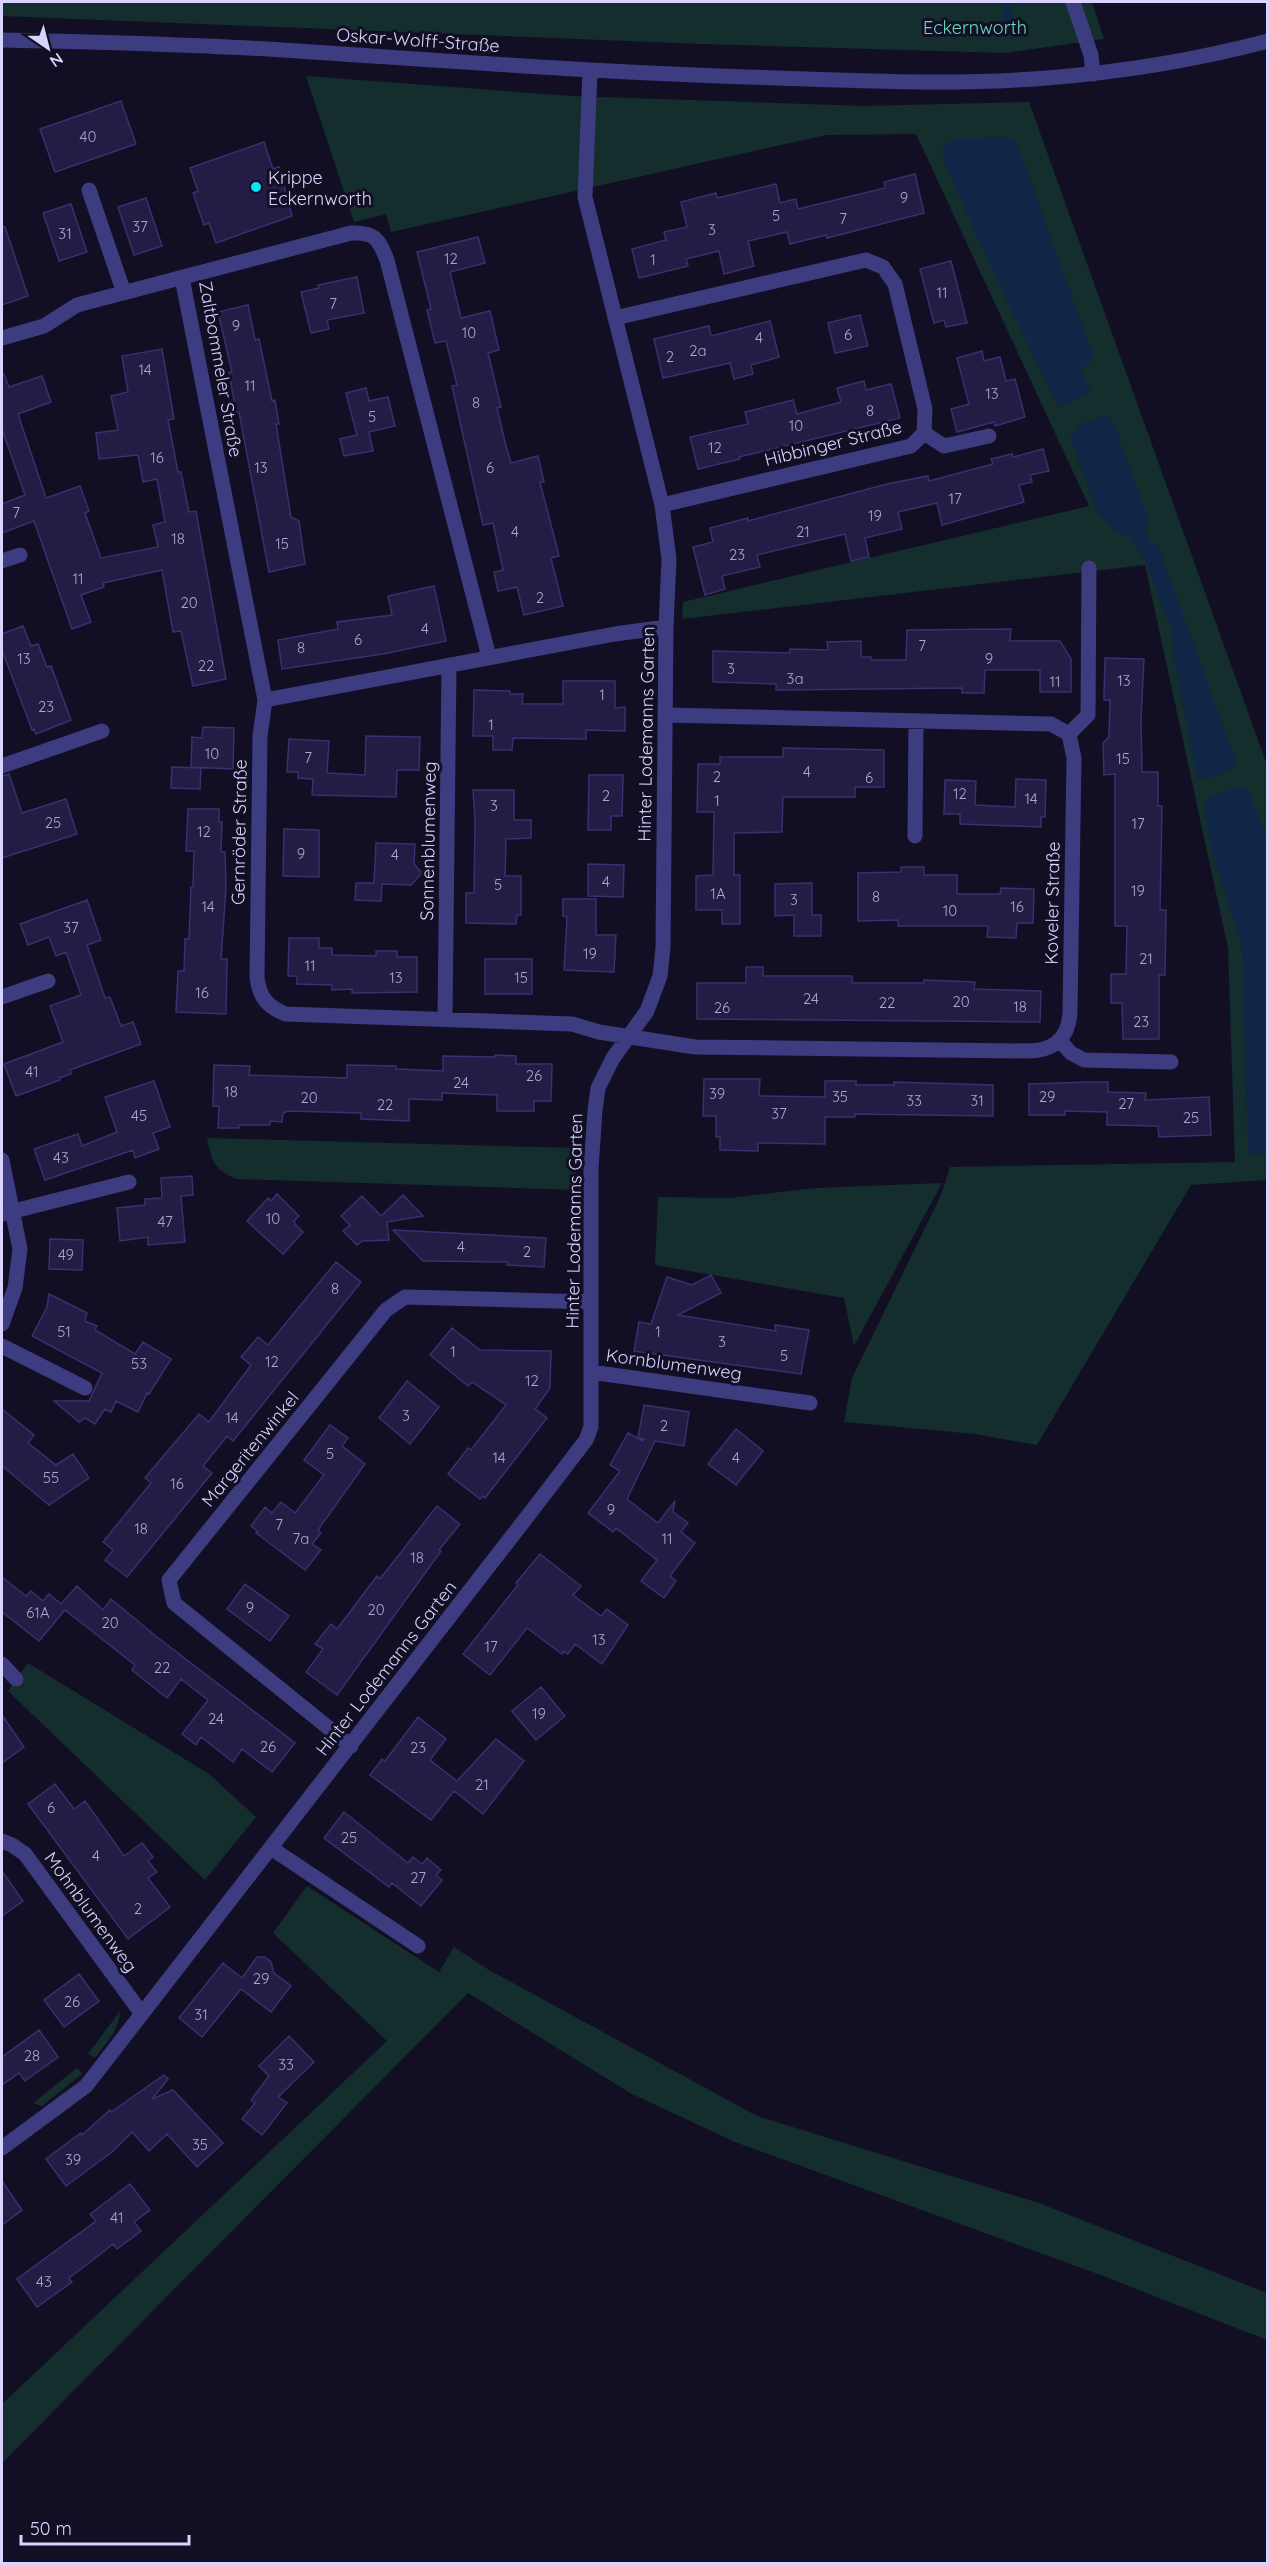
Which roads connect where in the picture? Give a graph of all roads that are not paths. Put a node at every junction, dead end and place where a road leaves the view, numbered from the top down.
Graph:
1 (1073, 2) edge
2 (2, 40) edge
3 (1268, 41) edge
4 (590, 71) junction
5 (1093, 74) junction
6 (89, 190) dead end
7 (182, 278) junction
8 (124, 293) junction
9 (615, 318) junction
10 (2, 338) edge
11 (924, 433) junction
12 (989, 436) dead end
13 (662, 505) junction
14 (20, 555) dead end
15 (2, 561) edge
16 (1089, 568) dead end
17 (666, 627) junction
18 (489, 657) junction
19 (449, 665) junction
20 (265, 700) junction
21 (666, 714) junction
22 (916, 721) junction
23 (102, 731) dead end
24 (1069, 734) junction
25 (2, 766) edge
26 (915, 836) dead end
27 (48, 981) dead end
28 (2, 997) edge
29 (445, 1018) junction
30 (628, 1036) junction
31 (1060, 1041) junction
32 (1171, 1062) dead end
33 (2, 1160) edge
34 (129, 1182) dead end
35 (8, 1213) edge
36 (591, 1302) junction
37 (2, 1324) edge
38 (2, 1346) edge
39 (591, 1372) junction
40 (85, 1388) dead end
41 (810, 1403) dead end
42 (2, 1664) edge
43 (16, 1679) dead end
44 (351, 1746) junction
45 (2, 1841) edge
46 (271, 1848) junction
47 (418, 1946) dead end
48 (142, 2014) junction
49 (2, 2148) edge

1 - 5 street
2 - 4 street, Oskar-Wolff-Straße
3 - 5 street, Oskar-Wolff-Straße
4 - 5 street, Oskar-Wolff-Straße
4 - 9 street, Hinter Lodemanns Garten
6 - 8 street
7 - 8 street
7 - 18 street, Zaltbommeler Straße
7 - 20 street, Zaltbommeler Straße
8 - 10 street
9 - 11 street, Hibbinger Straße
9 - 13 street, Hinter Lodemanns Garten
11 - 12 street
11 - 13 street, Hibbinger Straße
13 - 17 street, Hinter Lodemanns Garten
14 - 15 street
16 - 24 street
17 - 18 street
17 - 21 street, Hinter Lodemanns Garten
18 - 19 street
19 - 20 street
19 - 29 street, Sonnenblumenweg
20 - 29 street, Gernröder Straße
21 - 22 street
21 - 30 street, Hinter Lodemanns Garten
22 - 24 street
22 - 26 street
23 - 25 street
24 - 31 street, Koveler Straße
27 - 28 street
29 - 30 street, Gernröder Straße
30 - 31 street
30 - 36 street, Hinter Lodemanns Garten
31 - 32 street
33 - 35 street
34 - 35 street
35 - 37 street
36 - 39 street, Hinter Lodemanns Garten
36 - 44 street, Margeritenwinkel
38 - 40 street
39 - 41 street, Kornblumenweg
39 - 44 street, Hinter Lodemanns Garten
42 - 43 street
44 - 46 street, Hinter Lodemanns Garten
45 - 48 street, Mohnblumenweg
46 - 47 street
46 - 48 street, Hinter Lodemanns Garten
48 - 49 street, Hinter Lodemanns Garten

